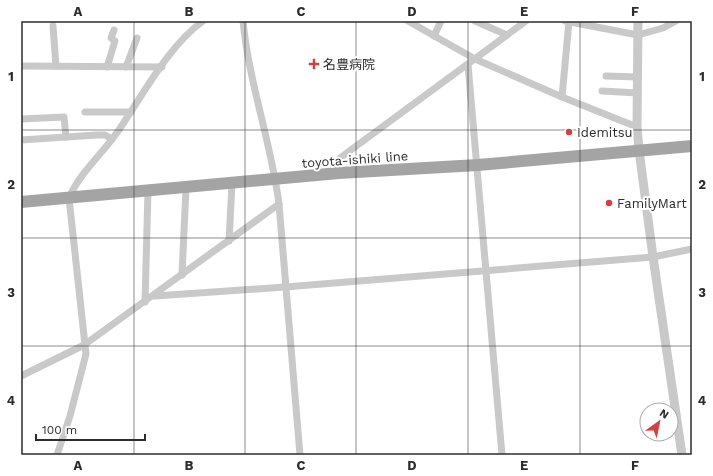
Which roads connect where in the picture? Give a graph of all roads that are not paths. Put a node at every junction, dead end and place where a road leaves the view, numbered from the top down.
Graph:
1 (203, 21) edge
2 (243, 21) edge
3 (408, 21) edge
4 (442, 21) edge
5 (475, 21) edge
6 (526, 21) edge
7 (638, 21) edge
8 (676, 21) edge
9 (568, 22) edge
10 (53, 26) dead end
11 (114, 30) dead end
12 (507, 35) junction
13 (638, 35) junction
14 (434, 36) junction
15 (136, 38) dead end
16 (475, 59) junction
17 (468, 65) junction
18 (21, 66) edge
19 (56, 66) junction
20 (108, 67) junction
21 (126, 67) junction
22 (162, 67) junction
23 (606, 76) dead end
24 (638, 77) junction
25 (602, 91) dead end
26 (638, 93) junction
27 (562, 97) junction
28 (86, 112) dead end
29 (131, 112) junction
30 (21, 119) edge
31 (638, 127) junction
32 (66, 137) junction
33 (112, 139) junction
34 (21, 140) edge
35 (690, 148) edge
36 (639, 150) junction
37 (478, 165) junction
38 (339, 173) junction
39 (276, 180) junction
40 (232, 184) junction
41 (186, 188) junction
42 (148, 191) junction
43 (69, 198) junction
44 (21, 202) edge
45 (279, 204) junction
46 (229, 241) junction
47 (692, 249) edge
48 (653, 257) junction
49 (487, 270) junction
50 (182, 275) junction
51 (285, 287) junction
52 (155, 296) junction
53 (145, 302) junction
54 (84, 345) junction
55 (21, 376) edge
56 (57, 455) edge
57 (300, 455) edge
58 (502, 455) edge
59 (682, 455) edge

1 - 22 street
2 - 39 street
3 - 14 street
4 - 14 street
5 - 12 street
6 - 12 street
7 - 13 street
8 - 13 street
9 - 13 street
9 - 27 street
10 - 19 street
11 - 20 street
12 - 16 street
13 - 24 street
14 - 16 street
15 - 21 street
16 - 17 street
16 - 27 street
17 - 37 street
17 - 38 street
18 - 19 street
19 - 20 street
20 - 21 street
21 - 22 street
22 - 29 street
23 - 24 street
24 - 26 street
25 - 26 street
26 - 31 street
27 - 31 street
28 - 29 street
29 - 33 street
30 - 32 street
31 - 36 street
32 - 33 street
32 - 34 street
33 - 43 street
35 - 36 main road, toyota-ishiki line
36 - 37 main road, toyota-ishiki line
36 - 48 street
37 - 38 main road, toyota-ishiki line
37 - 49 street
38 - 39 main road, toyota-ishiki line
39 - 40 main road, toyota-ishiki line
39 - 45 street
40 - 41 main road, toyota-ishiki line
40 - 46 street
41 - 42 main road, toyota-ishiki line
41 - 50 street
42 - 43 main road, toyota-ishiki line
42 - 53 street
43 - 44 main road, toyota-ishiki line
43 - 54 street
45 - 46 street
45 - 51 street
46 - 50 street
47 - 48 street
48 - 49 street
48 - 59 street
49 - 51 street
49 - 58 street
50 - 52 street
51 - 52 street
51 - 57 street
52 - 53 street
53 - 54 street
54 - 55 street
54 - 56 street

